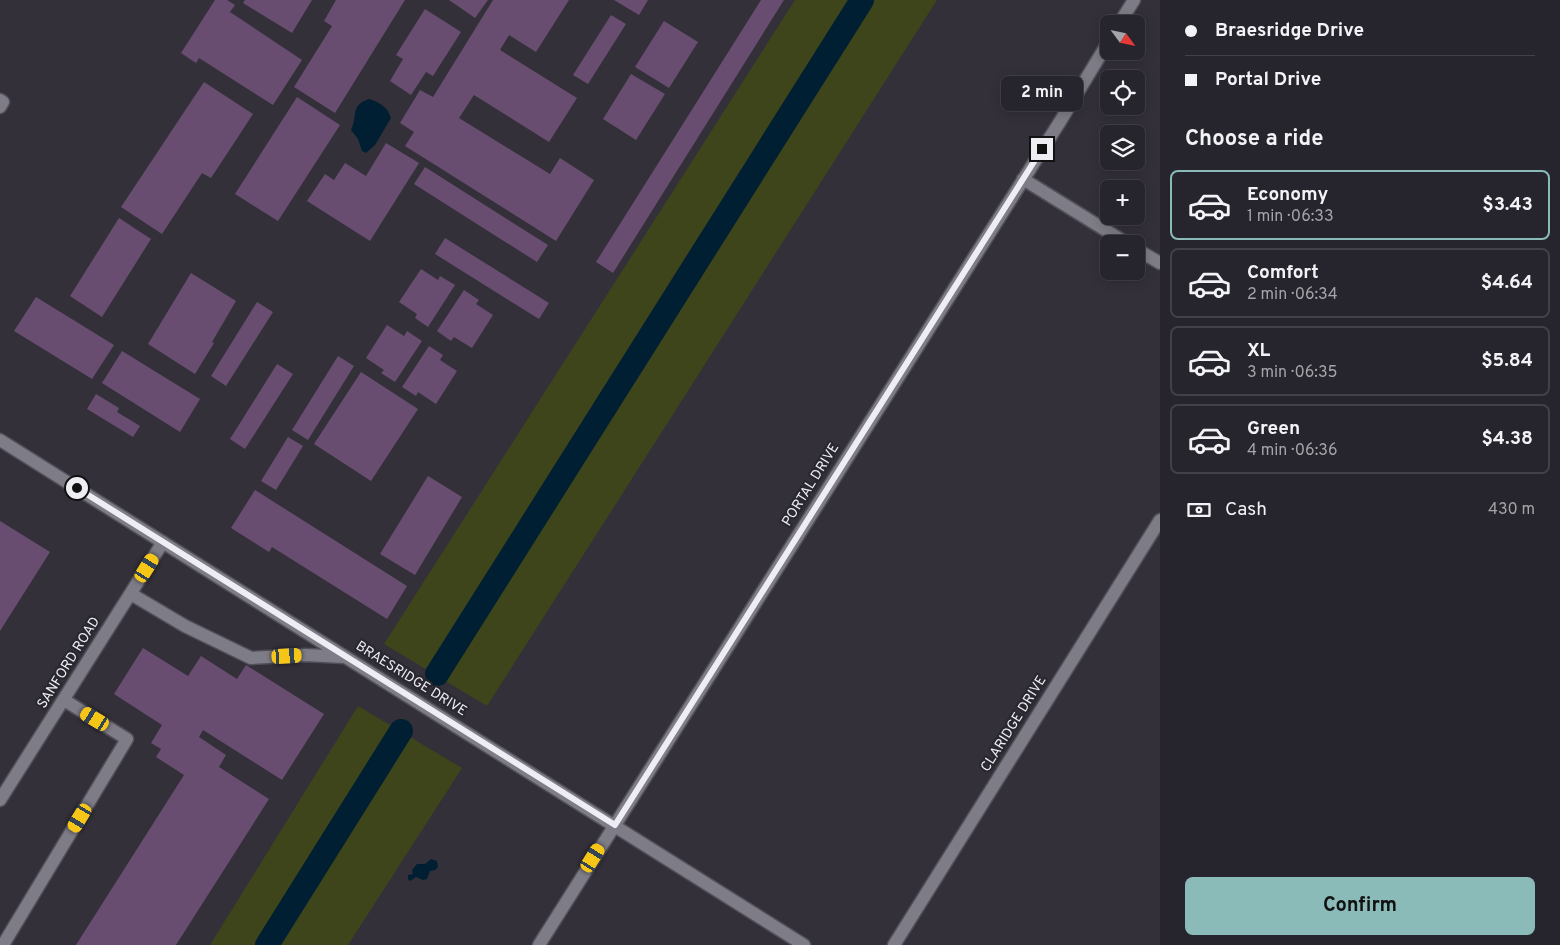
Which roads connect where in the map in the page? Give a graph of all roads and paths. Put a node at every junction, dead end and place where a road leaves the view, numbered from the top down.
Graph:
1 (1134, 0) edge
2 (1125, 15) edge
3 (1100, 55) edge
4 (0, 100) edge
5 (0, 107) edge
6 (1023, 178) junction
7 (1114, 235) edge
8 (1145, 254) edge
9 (1160, 263) edge
10 (0, 440) edge
11 (1160, 520) edge
12 (163, 542) junction
13 (130, 594) junction
14 (347, 657) junction
15 (64, 700) junction
16 (0, 800) edge
17 (615, 825) junction
18 (3, 945) edge
19 (539, 945) edge
20 (804, 945) edge
21 (894, 945) edge

1 - 2 street
3 - 6 street, PORTAL DRIVE
4 - 5 street
6 - 7 street
6 - 17 street, PORTAL DRIVE
8 - 9 street
10 - 12 street, BRAESRIDGE DRIVE
11 - 21 street, CLARIDGE DRIVE
12 - 13 street, SANFORD ROAD
12 - 14 street, BRAESRIDGE DRIVE
13 - 14 street
13 - 15 street, SANFORD ROAD
14 - 17 street, BRAESRIDGE DRIVE
15 - 16 street, SANFORD ROAD
15 - 18 street
17 - 19 street, PORTAL DRIVE
17 - 20 street, BRAESRIDGE DRIVE

